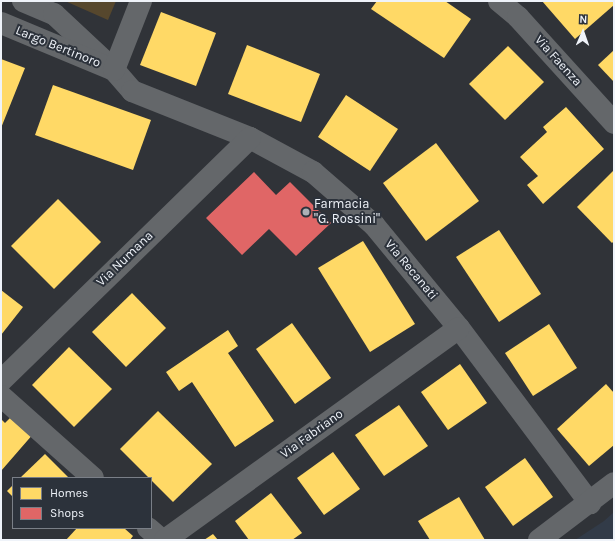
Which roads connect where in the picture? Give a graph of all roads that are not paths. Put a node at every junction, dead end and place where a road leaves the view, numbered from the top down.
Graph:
1 (23, 1) edge
2 (141, 1) edge
3 (499, 1) edge
4 (1, 23) edge
5 (114, 70) junction
6 (614, 123) edge
7 (250, 138) junction
8 (459, 328) junction
9 (1, 381) edge
10 (1, 396) edge
11 (92, 477) edge
12 (614, 483) edge
13 (590, 503) junction
14 (149, 529) edge
15 (162, 540) edge
16 (165, 540) edge
17 (539, 540) edge

1 - 5 street, Via Recanati
2 - 5 street, Largo Bertinoro
3 - 6 street, Via Faenza
4 - 5 street, Largo Bertinoro
5 - 7 street, Via Recanati
7 - 8 street, Via Recanati
7 - 9 street, Via Numana
8 - 13 street, Via Recanati
8 - 16 street, Via Fabriano
10 - 11 street
12 - 13 street
13 - 17 street
14 - 15 street

